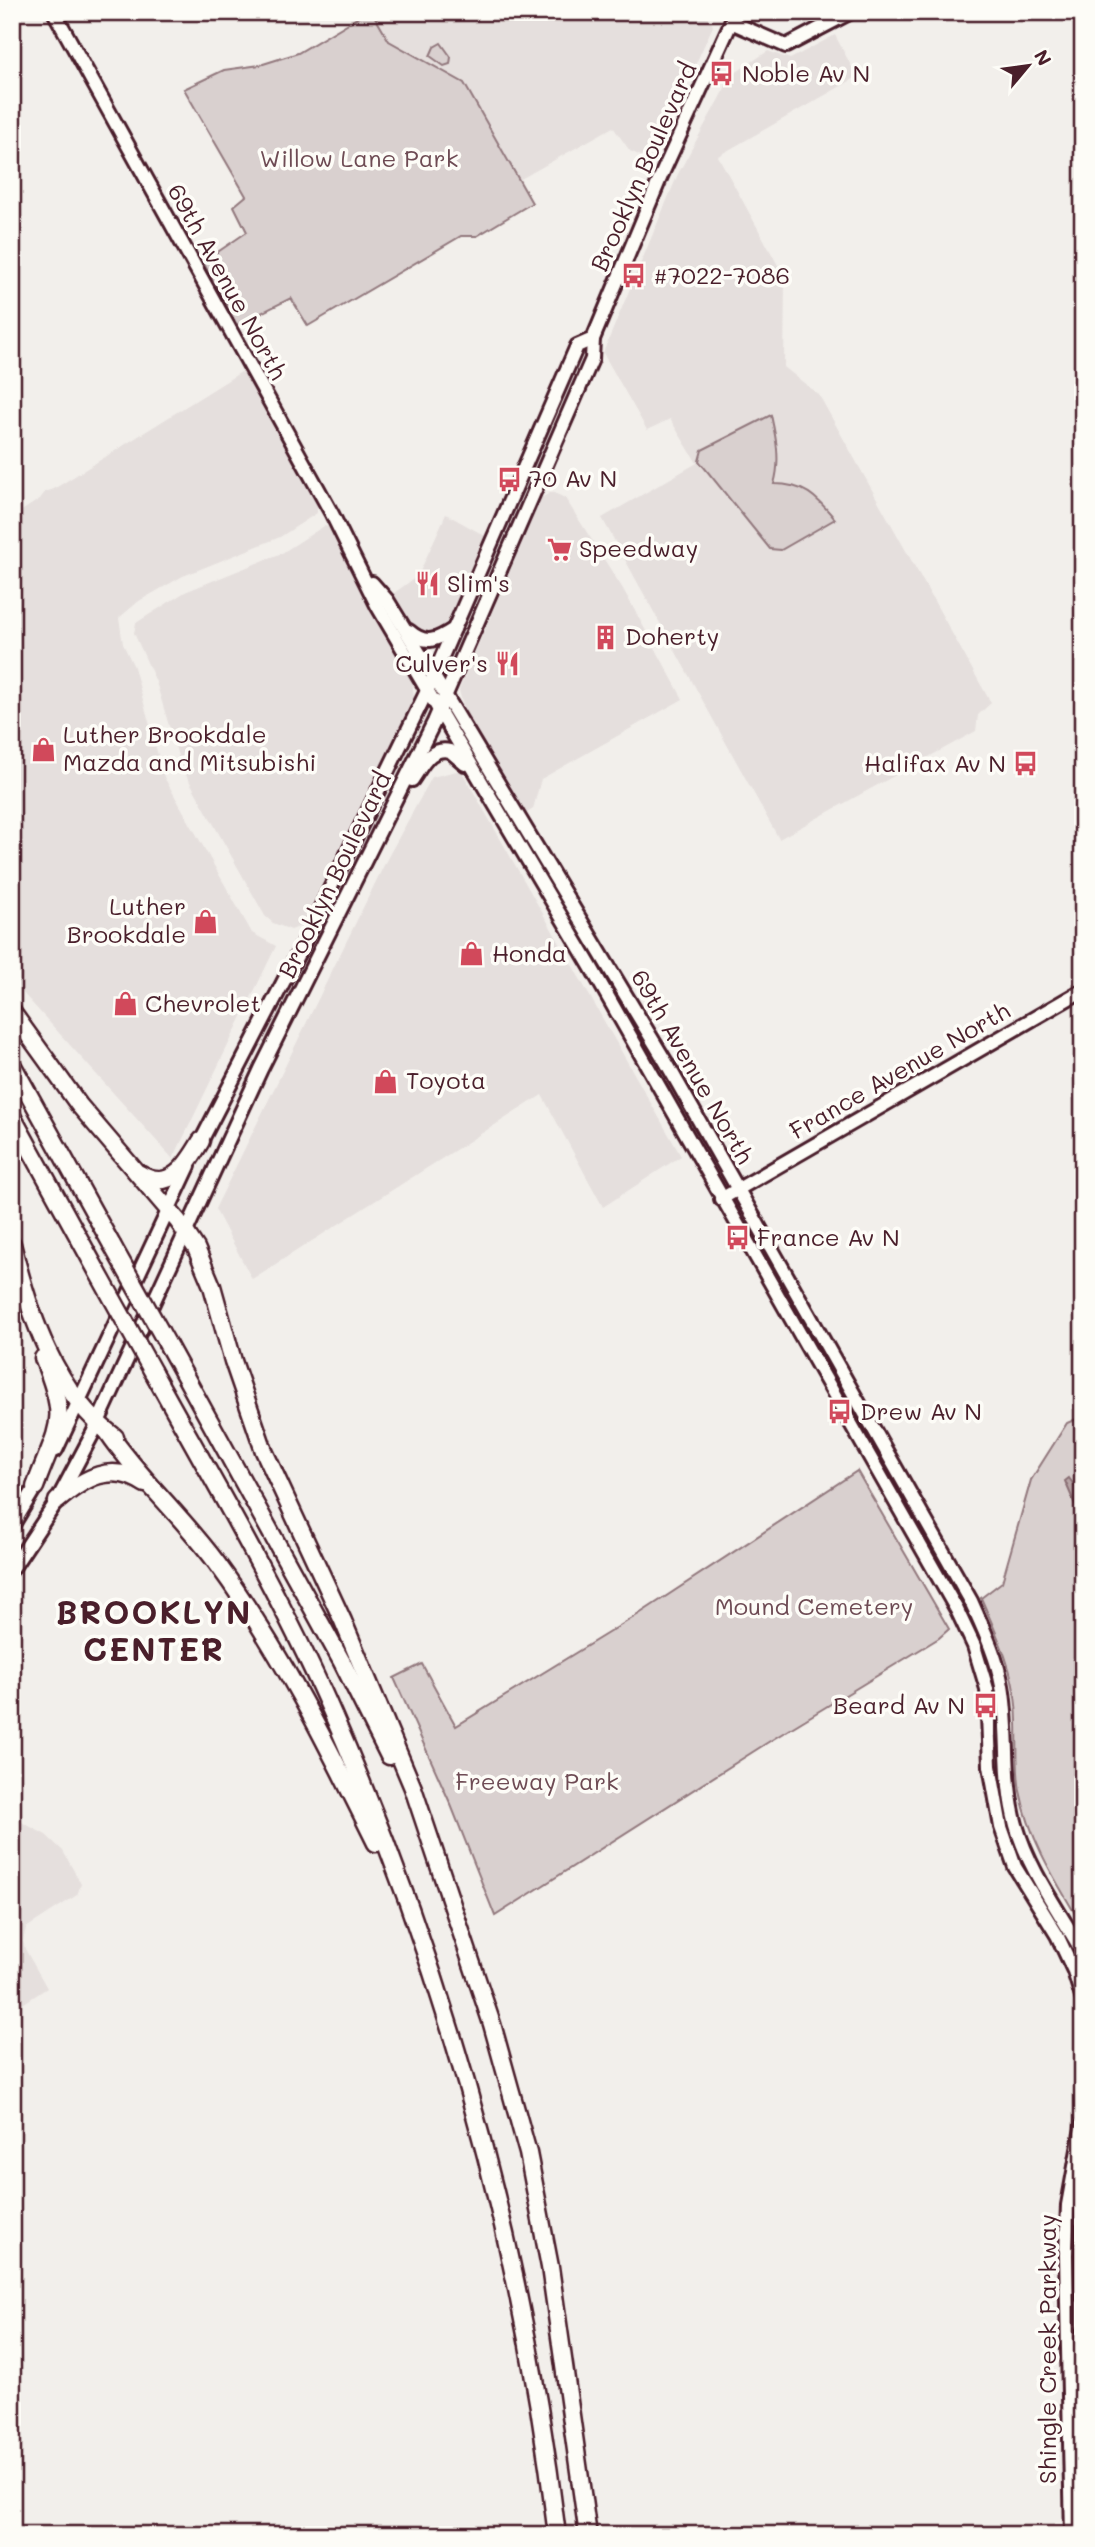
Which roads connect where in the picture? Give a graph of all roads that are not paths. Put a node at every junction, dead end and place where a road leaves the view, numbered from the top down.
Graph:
1 (54, 12) edge
2 (851, 12) edge
3 (734, 17) edge
4 (593, 339) junction
5 (363, 572) junction
6 (401, 625) junction
7 (454, 629) junction
8 (432, 677) junction
9 (427, 691) junction
10 (445, 696) junction
11 (439, 710) junction
12 (480, 784) junction
13 (391, 808) junction
14 (1083, 990) edge
15 (12, 1012) edge
16 (12, 1064) edge
17 (12, 1116) edge
18 (201, 1141) junction
19 (132, 1169) junction
20 (738, 1188) junction
21 (721, 1199) junction
22 (167, 1210) junction
23 (186, 1231) junction
24 (12, 1246) edge
25 (80, 1401) junction
26 (102, 1427) junction
27 (35, 1487) junction
28 (160, 1494) junction
29 (57, 1501) junction
30 (12, 1526) edge
31 (12, 1569) edge
32 (270, 1644) junction
33 (419, 1934) junction
34 (464, 1939) junction
35 (1083, 1953) edge
36 (1083, 2000) edge
37 (1083, 2122) edge
38 (1083, 2230) edge
39 (1083, 2372) edge
40 (557, 2535) edge
41 (588, 2535) edge
42 (1072, 2535) edge

1 - 5 street, 69th Avenue North
2 - 3 street
3 - 4 street, Brooklyn Boulevard
4 - 7 street, Brooklyn Boulevard
4 - 10 street, Brooklyn Boulevard
5 - 6 street, 69th Avenue North
5 - 9 street, 69th Avenue North
6 - 7 street
6 - 8 street, 69th Avenue North
7 - 8 street, Brooklyn Boulevard
8 - 9 street, Brooklyn Boulevard
8 - 10 street, 69th Avenue North
9 - 11 street, 69th Avenue North
9 - 18 street, Brooklyn Boulevard
10 - 11 street, Brooklyn Boulevard
10 - 20 street, 69th Avenue North
11 - 12 street, 69th Avenue North
11 - 13 street, Brooklyn Boulevard
12 - 13 street
12 - 21 street, 69th Avenue North
13 - 23 street, Brooklyn Boulevard
14 - 20 street, France Avenue North
15 - 19 highway
16 - 34 highway, bridge
17 - 33 highway, bridge
18 - 19 highway
18 - 22 street, Brooklyn Boulevard
19 - 22 highway
20 - 21 street, France Avenue North
20 - 35 street, 69th Avenue North
21 - 36 street, 69th Avenue North
22 - 23 highway
22 - 25 street, Brooklyn Boulevard
23 - 26 street, Brooklyn Boulevard
23 - 34 highway
24 - 25 highway
24 - 27 highway
25 - 26 highway
25 - 27 street, Brooklyn Boulevard
26 - 28 highway
26 - 29 street, Brooklyn Boulevard
26 - 32 highway
27 - 30 street, Brooklyn Boulevard
28 - 29 highway
28 - 32 highway
29 - 31 street, Brooklyn Boulevard
32 - 33 highway
33 - 40 highway
34 - 41 highway
37 - 42 street, Shingle Creek Parkway
38 - 39 street, Shingle Creek Parkway

